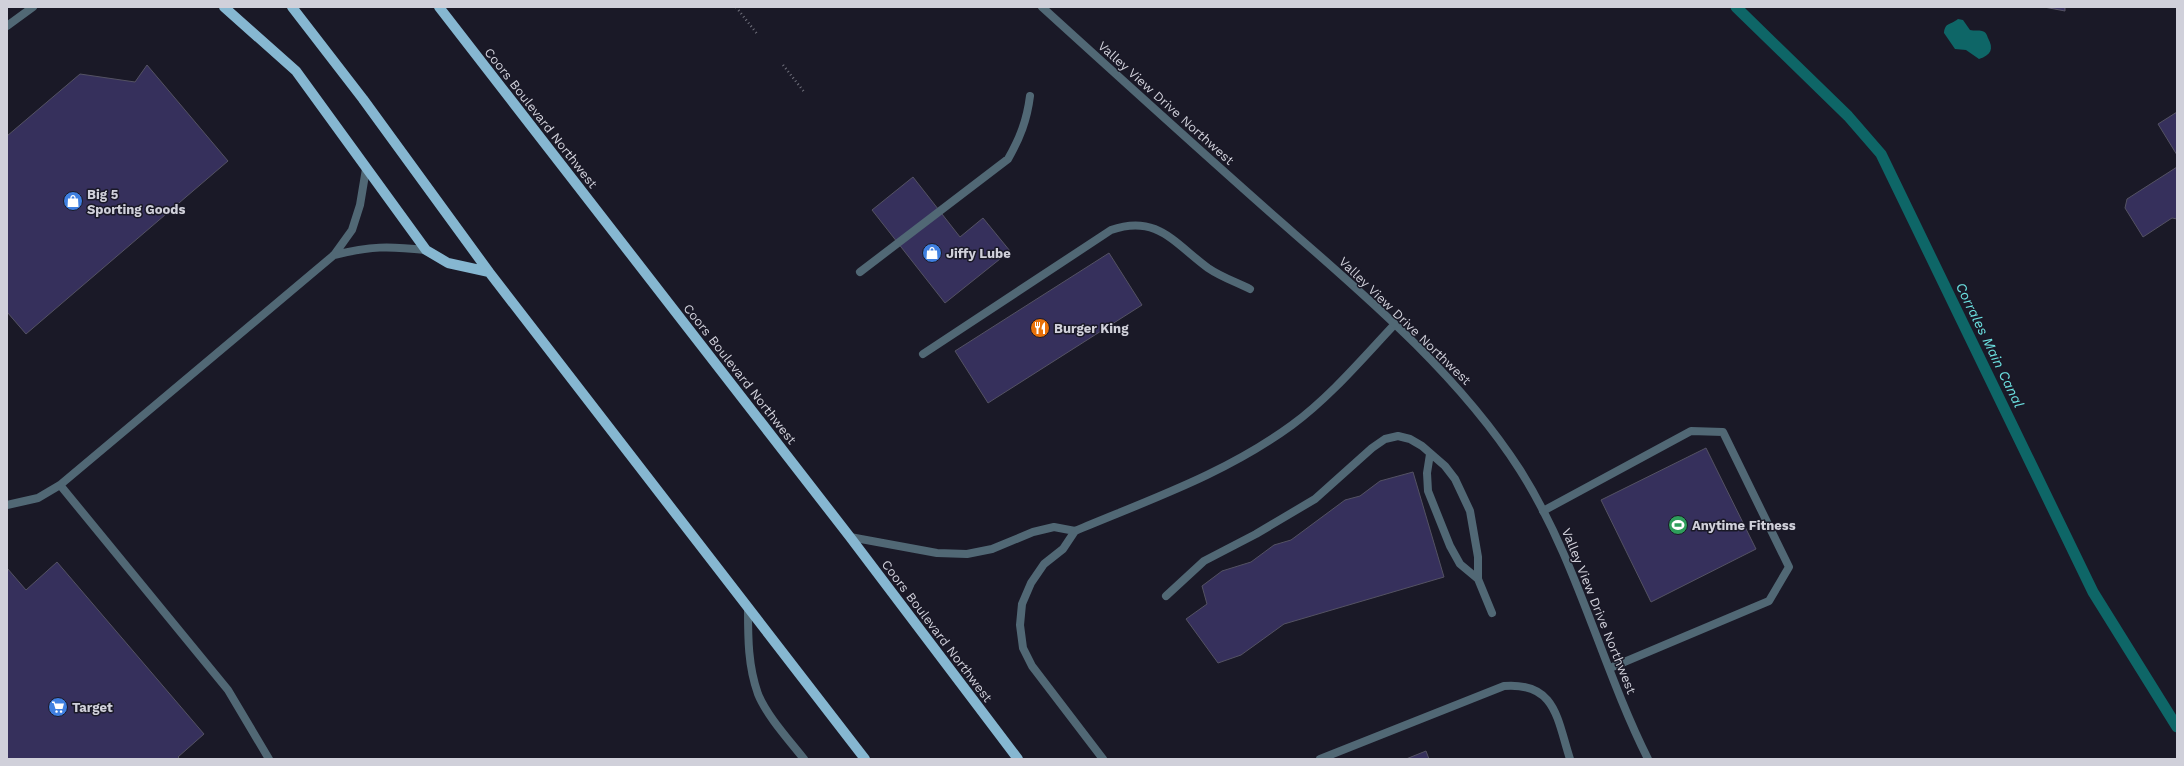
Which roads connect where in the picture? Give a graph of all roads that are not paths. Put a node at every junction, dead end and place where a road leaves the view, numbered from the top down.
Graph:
1 (33, 7) edge
2 (224, 7) edge
3 (292, 7) edge
4 (439, 7) edge
5 (1042, 7) edge
6 (7, 26) edge
7 (1030, 96) dead end
8 (366, 169) junction
9 (426, 250) junction
10 (334, 255) junction
11 (489, 272) junction
12 (860, 272) dead end
13 (1250, 289) dead end
14 (1394, 325) junction
15 (923, 354) dead end
16 (1430, 454) junction
17 (60, 485) junction
18 (7, 505) edge
19 (1543, 510) junction
20 (1075, 531) junction
21 (850, 537) junction
22 (1478, 579) junction
23 (1166, 596) dead end
24 (748, 609) junction
25 (1492, 613) dead end
26 (1610, 668) junction
27 (269, 759) edge
28 (804, 759) edge
29 (865, 759) edge
30 (1018, 759) edge
31 (1103, 759) edge
32 (1320, 759) edge
33 (1570, 759) edge
34 (1648, 759) edge

1 - 6 street
2 - 8 main road
3 - 11 main road
4 - 21 main road, Coors Boulevard Northwest
5 - 14 street, Valley View Drive Northwest
7 - 12 street
8 - 9 main road
8 - 10 street
9 - 10 street
9 - 11 main road
10 - 17 street
11 - 24 main road
13 - 15 street
14 - 19 street, Valley View Drive Northwest
14 - 20 street
16 - 22 street
16 - 22 street
16 - 23 street
17 - 18 street
17 - 27 street
19 - 26 street, Valley View Drive Northwest
19 - 26 street
20 - 21 street
20 - 31 street
21 - 30 main road, Coors Boulevard Northwest
22 - 25 street
24 - 28 street
24 - 29 main road
26 - 34 street, Valley View Drive Northwest
32 - 33 street

